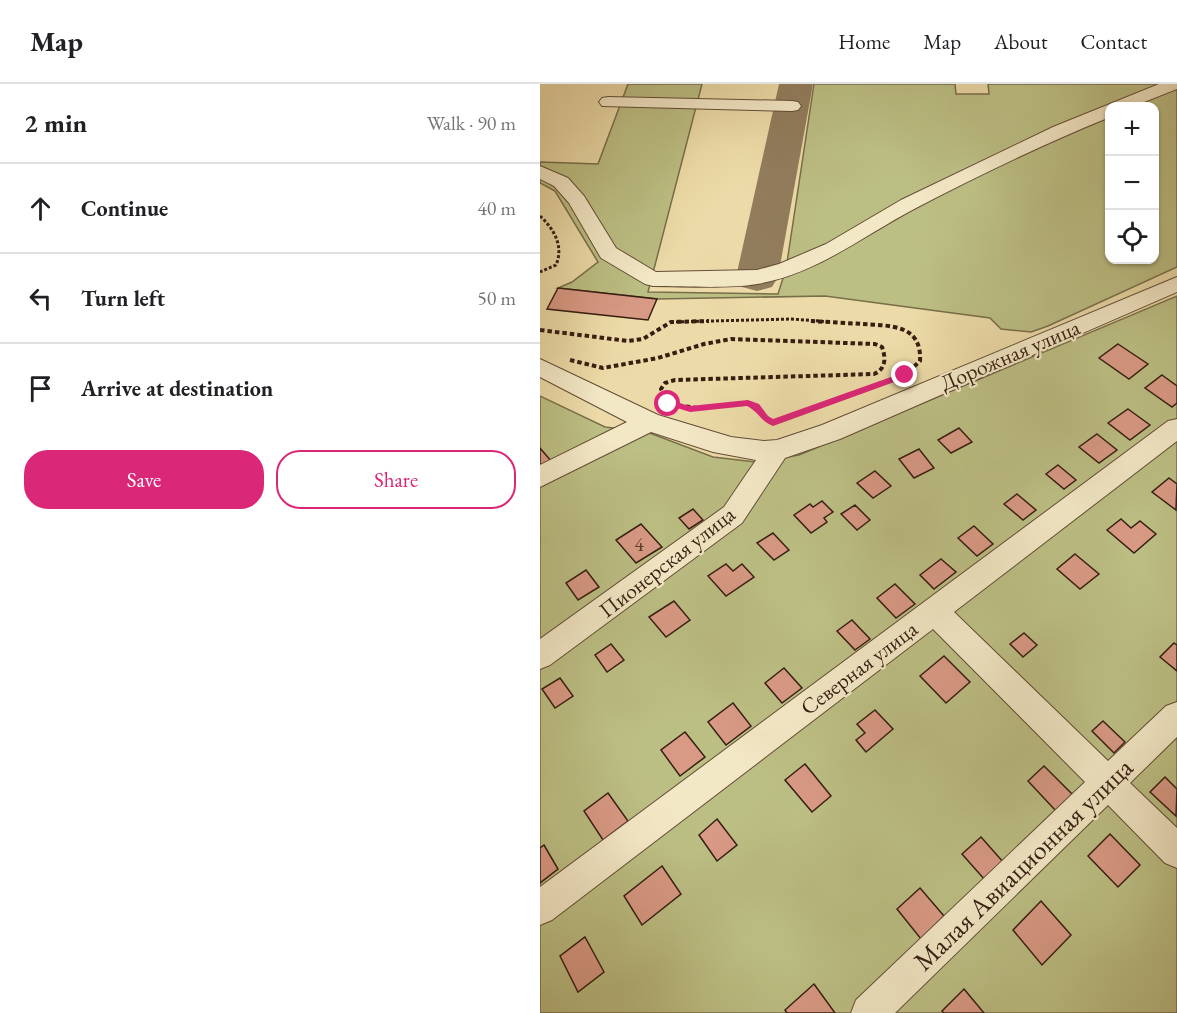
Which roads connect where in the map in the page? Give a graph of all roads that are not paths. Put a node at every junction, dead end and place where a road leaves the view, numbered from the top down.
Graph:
1 (1174, 84) edge
2 (608, 102) dead end
3 (1129, 102) edge
4 (792, 106) dead end
5 (1105, 112) edge
6 (540, 172) edge
7 (1177, 284) edge
8 (550, 362) edge
9 (649, 422) junction
10 (1177, 428) edge
11 (776, 451) junction
12 (540, 477) edge
13 (934, 611) junction
14 (540, 656) edge
15 (1177, 716) edge
16 (1107, 783) junction
17 (1177, 851) edge
18 (540, 908) edge
19 (869, 1013) edge

1 - 3 street
2 - 4 street
5 - 6 street
7 - 11 street, Дорожная улица
8 - 9 street, Дорожная улица
9 - 11 street, Дорожная улица
9 - 12 street
10 - 13 street, Северная улица
11 - 14 street, Пионерская улица
13 - 16 street
13 - 18 street, Северная улица
15 - 16 street, Малая Авиационная улица
16 - 17 street
16 - 19 street, Малая Авиационная улица

